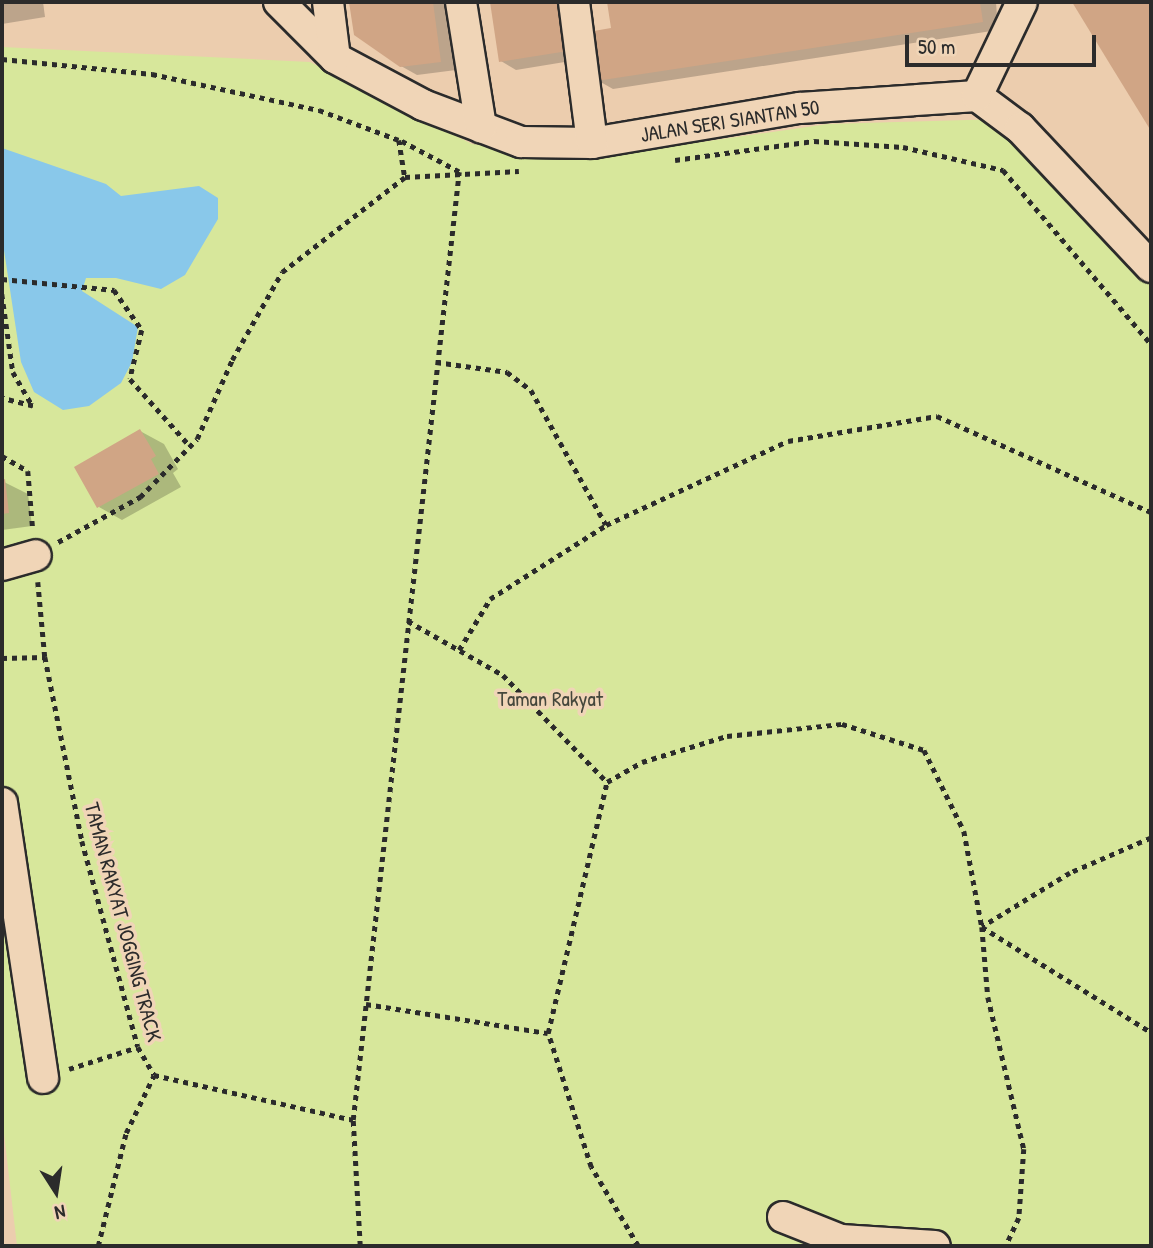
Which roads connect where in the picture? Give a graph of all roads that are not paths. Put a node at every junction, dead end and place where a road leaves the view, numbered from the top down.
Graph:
1 (279, 2) edge
2 (328, 2) edge
3 (461, 2) edge
4 (574, 2) edge
5 (1022, 2) edge
6 (335, 58) junction
7 (976, 96) junction
8 (481, 127) junction
9 (592, 143) junction
10 (1151, 268) edge
11 (36, 555) road end
12 (2, 565) edge
13 (2, 803) edge
14 (43, 1078) road end
15 (783, 1217) dead end
16 (936, 1246) edge

1 - 6 street, JALAN SERI SIANTAN 50
2 - 6 street
3 - 8 street
4 - 9 street
5 - 7 street
6 - 8 street, JALAN SERI SIANTAN 50
7 - 9 street, JALAN SERI SIANTAN 50
7 - 10 street
8 - 9 street, JALAN SERI SIANTAN 50
11 - 12 street
13 - 14 street
15 - 16 street

